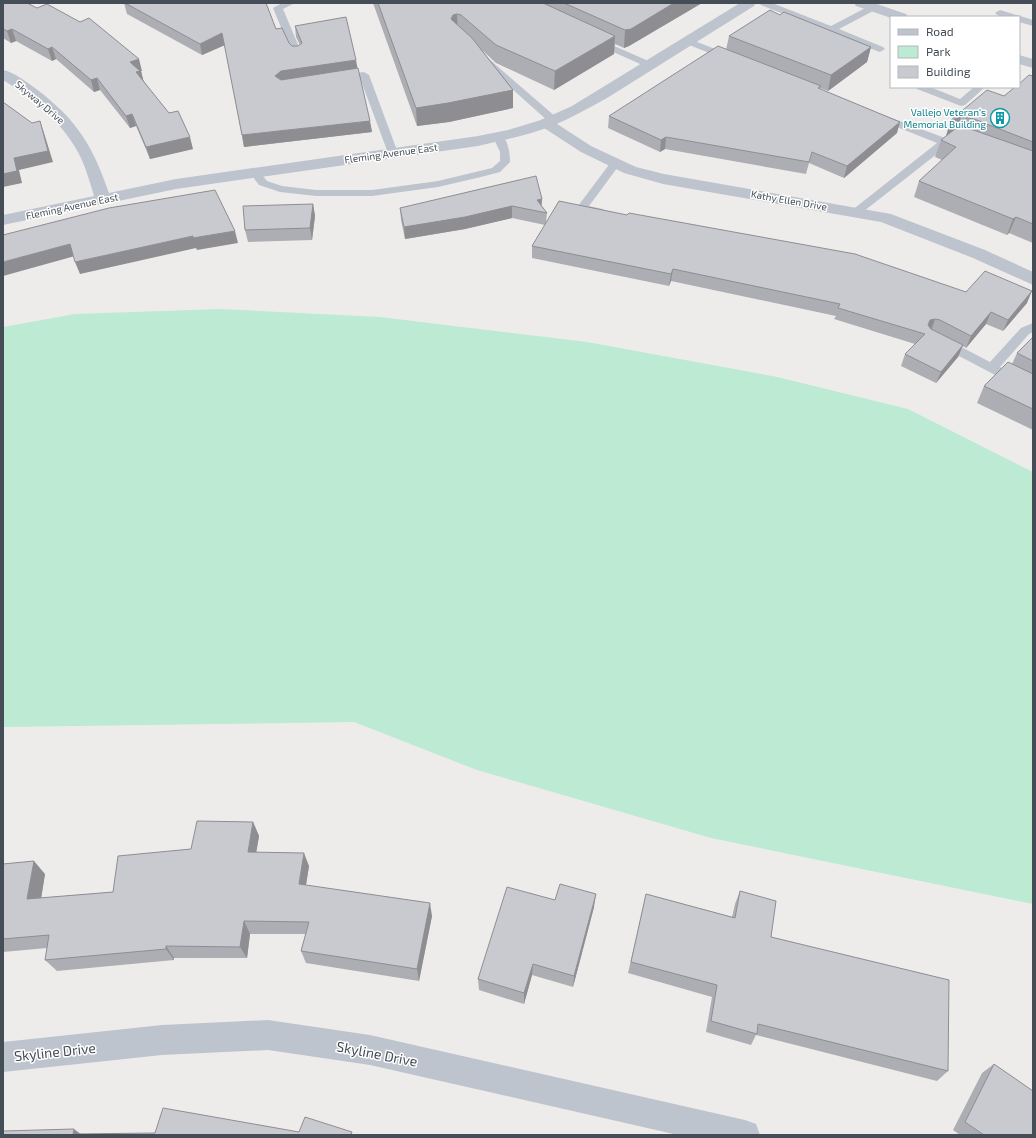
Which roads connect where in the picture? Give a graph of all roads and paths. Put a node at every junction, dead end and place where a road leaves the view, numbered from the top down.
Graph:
1 (290, 3) edge
2 (749, 3) edge
3 (764, 3) edge
4 (861, 3) edge
5 (874, 8) junction
6 (1000, 13) dead end
7 (898, 16) edge
8 (1010, 16) edge
9 (1020, 19) edge
10 (1033, 23) edge
11 (833, 29) junction
12 (584, 36) edge
13 (687, 41) junction
14 (880, 49) dead end
15 (297, 54) edge
16 (480, 55) edge
17 (1020, 59) edge
18 (742, 62) edge
19 (1033, 64) edge
20 (650, 65) junction
21 (3, 74) edge
22 (327, 80) edge
23 (924, 88) edge
24 (979, 88) edge
25 (872, 114) edge
26 (550, 121) junction
27 (498, 137) junction
28 (960, 138) edge
29 (945, 142) junction
30 (393, 153) junction
31 (615, 164) junction
32 (254, 172) junction
33 (103, 199) junction
34 (855, 213) junction
35 (613, 214) edge
36 (3, 220) edge
37 (1033, 279) edge
38 (1033, 327) edge
39 (931, 336) edge
40 (992, 368) junction
41 (1033, 390) edge
42 (3, 1058) edge
43 (745, 1135) edge

1 - 15 lane
2 - 13 street, Fleming Avenue East
3 - 11 lane
4 - 5 street
5 - 7 street
5 - 11 lane
6 - 8 lane
9 - 10 lane
11 - 14 lane
12 - 20 lane
13 - 18 lane
13 - 20 street, Fleming Avenue East
16 - 26 lane
17 - 19 street
20 - 26 street, Fleming Avenue East
21 - 33 street, Skyway Drive
22 - 30 lane
23 - 24 lane
25 - 29 lane
26 - 27 street, Fleming Avenue East
26 - 31 street, Kathy Ellen Drive
27 - 30 street, Fleming Avenue East
27 - 32 lane
28 - 29 lane
29 - 34 lane
30 - 32 street, Fleming Avenue East
31 - 34 street, Kathy Ellen Drive
31 - 35 lane
32 - 33 street, Fleming Avenue East
33 - 36 street, Fleming Avenue East
34 - 37 street, Kathy Ellen Drive
38 - 40 lane
39 - 40 lane
40 - 41 lane
42 - 43 street, Skyline Drive

